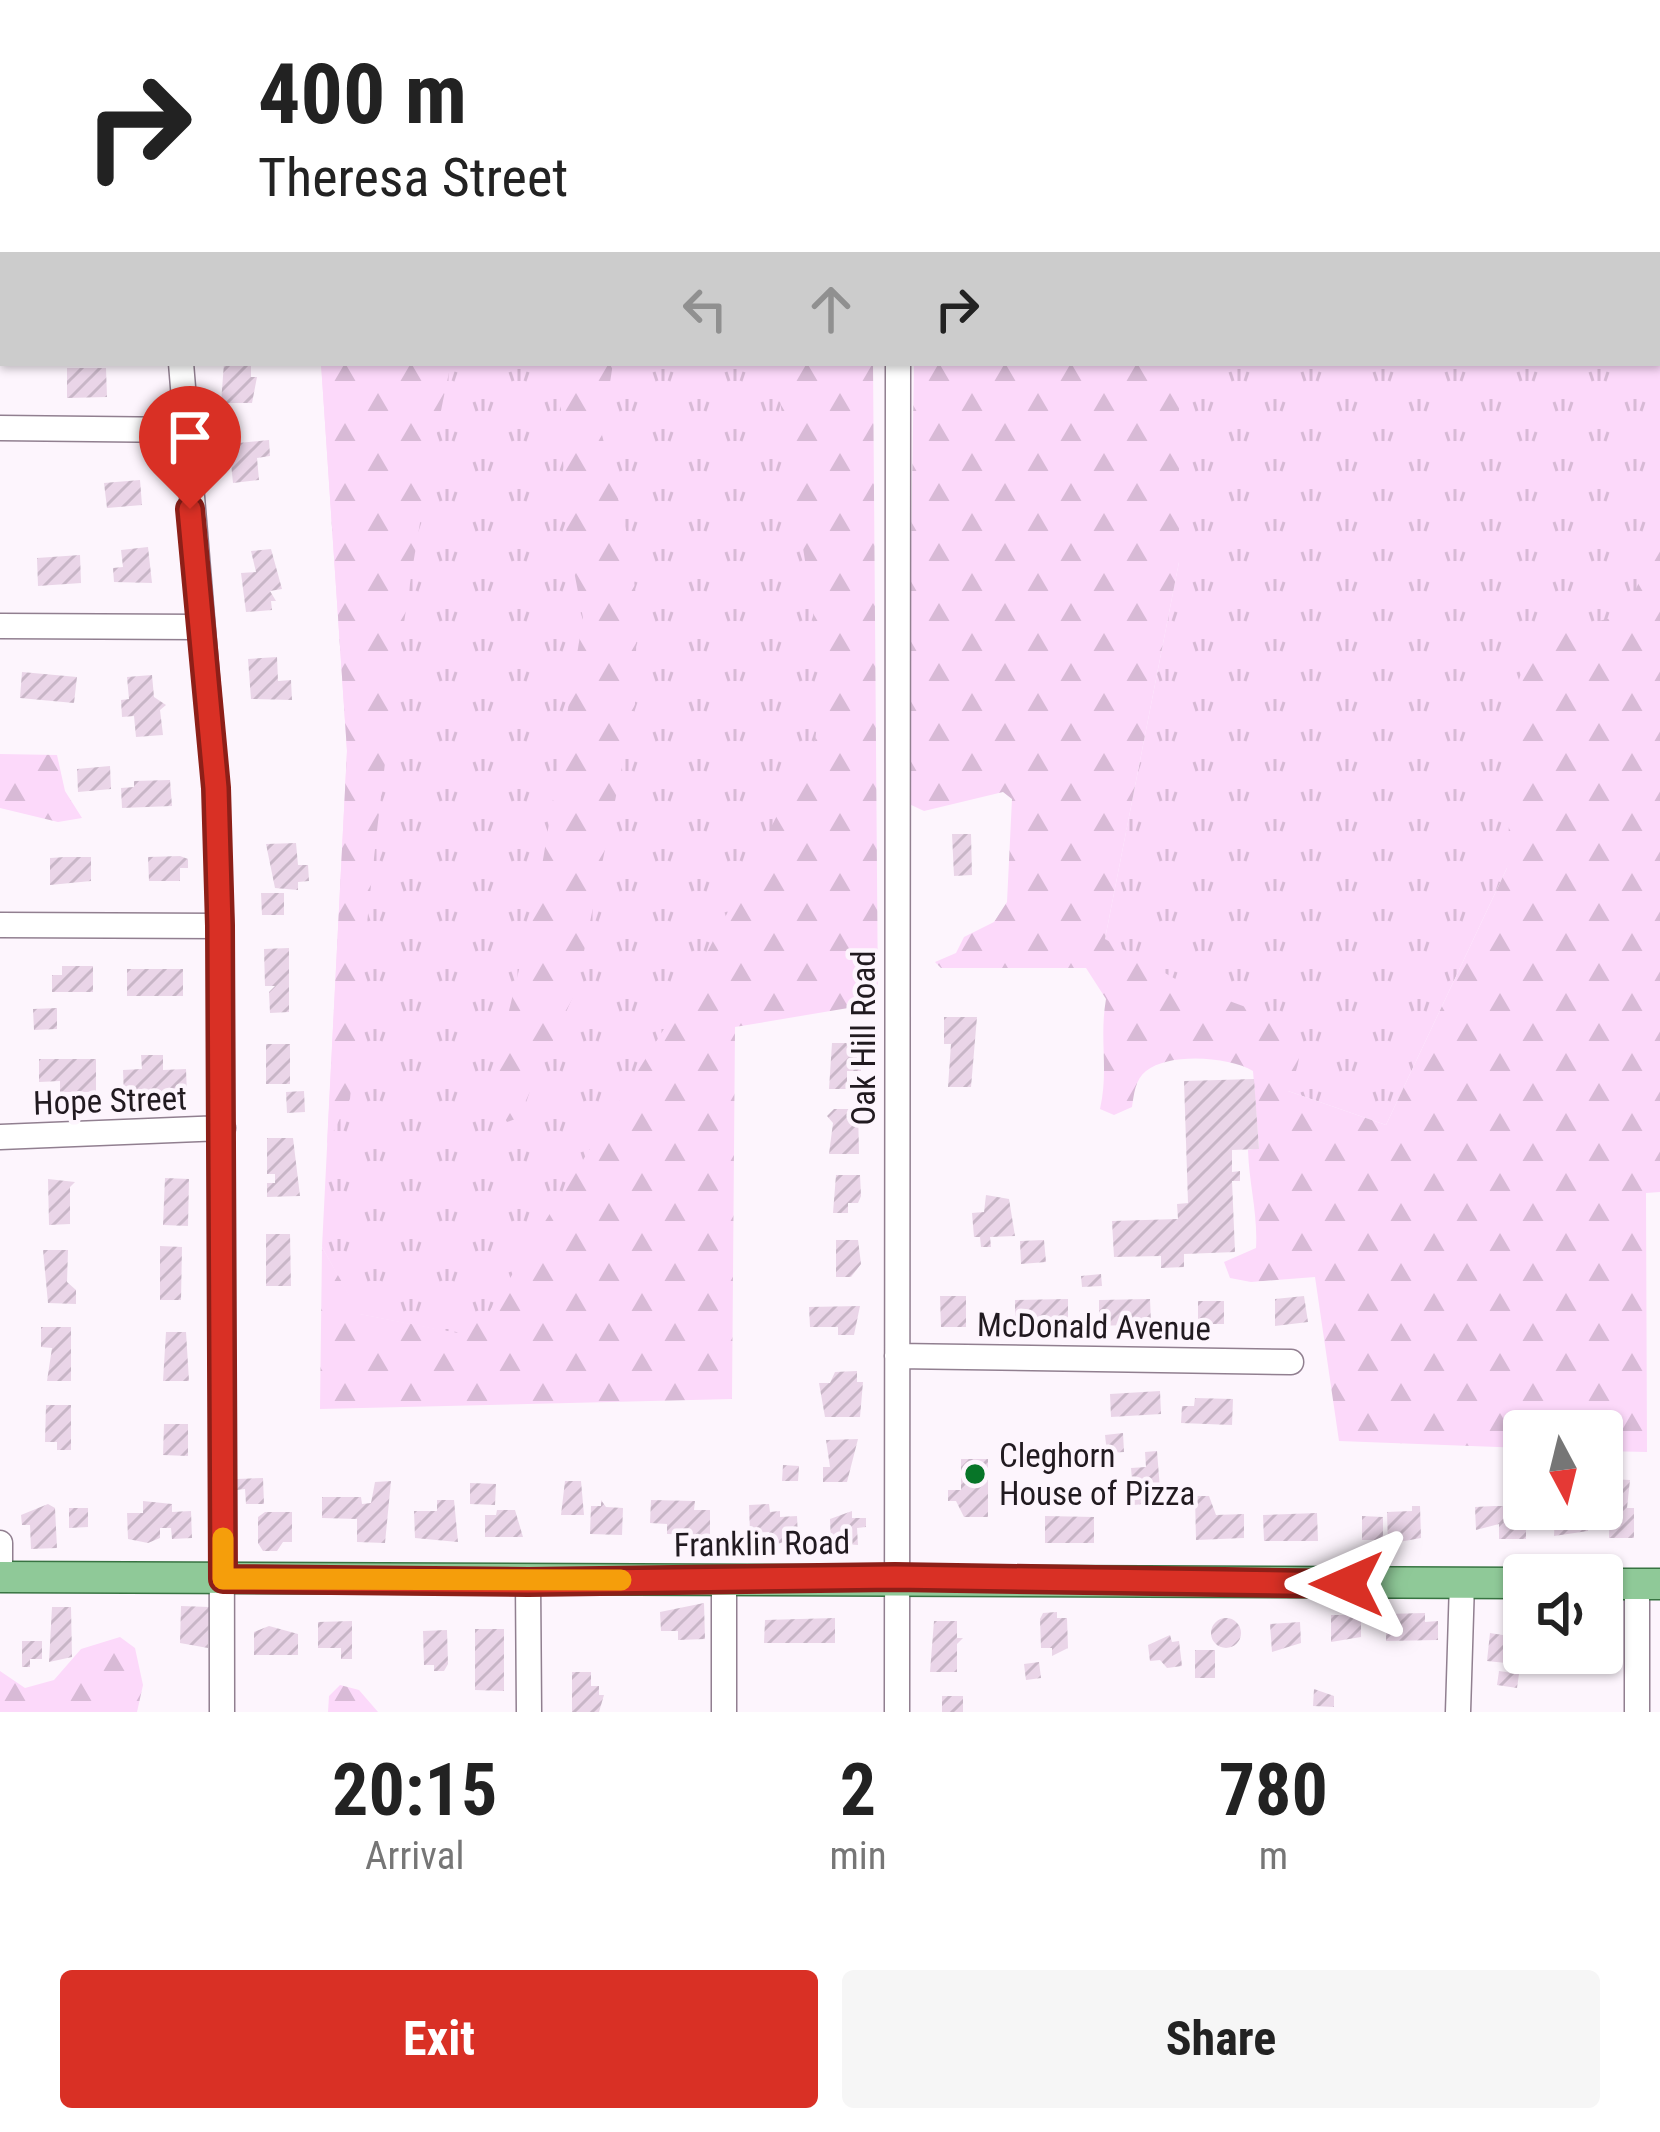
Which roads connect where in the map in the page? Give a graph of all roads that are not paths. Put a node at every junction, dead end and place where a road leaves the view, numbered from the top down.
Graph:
1 (181, 366) edge
2 (898, 366) edge
3 (0, 428) edge
4 (184, 430) junction
5 (0, 626) edge
6 (200, 627) junction
7 (0, 925) edge
8 (220, 926) junction
9 (223, 1128) junction
10 (0, 1137) edge
11 (897, 1356) junction
12 (1291, 1363) dead end
13 (0, 1543) edge
14 (0, 1577) edge
15 (895, 1577) junction
16 (223, 1579) junction
17 (724, 1579) junction
18 (528, 1582) junction
19 (1462, 1582) junction
20 (1503, 1583) edge
21 (1649, 1584) edge
22 (222, 1712) edge
23 (529, 1712) edge
24 (724, 1712) edge
25 (897, 1712) edge
26 (1458, 1712) edge
27 (1637, 1712) edge

1 - 4 street
2 - 11 street, Oak Hill Road
3 - 4 street
4 - 6 street
5 - 6 street
6 - 8 street
7 - 8 street
8 - 9 street
9 - 10 street, Hope Street
9 - 16 street
11 - 12 street, McDonald Avenue
11 - 15 street, Oak Hill Road
13 - 14 street
14 - 16 main road, Franklin Road
15 - 17 main road, Franklin Road
15 - 19 main road, Franklin Road
15 - 25 street, Oak Hill Road
16 - 18 main road, Franklin Road
16 - 22 street
17 - 18 main road, Franklin Road
17 - 24 street
18 - 23 street
19 - 20 main road, Franklin Road
19 - 26 street
21 - 27 street

